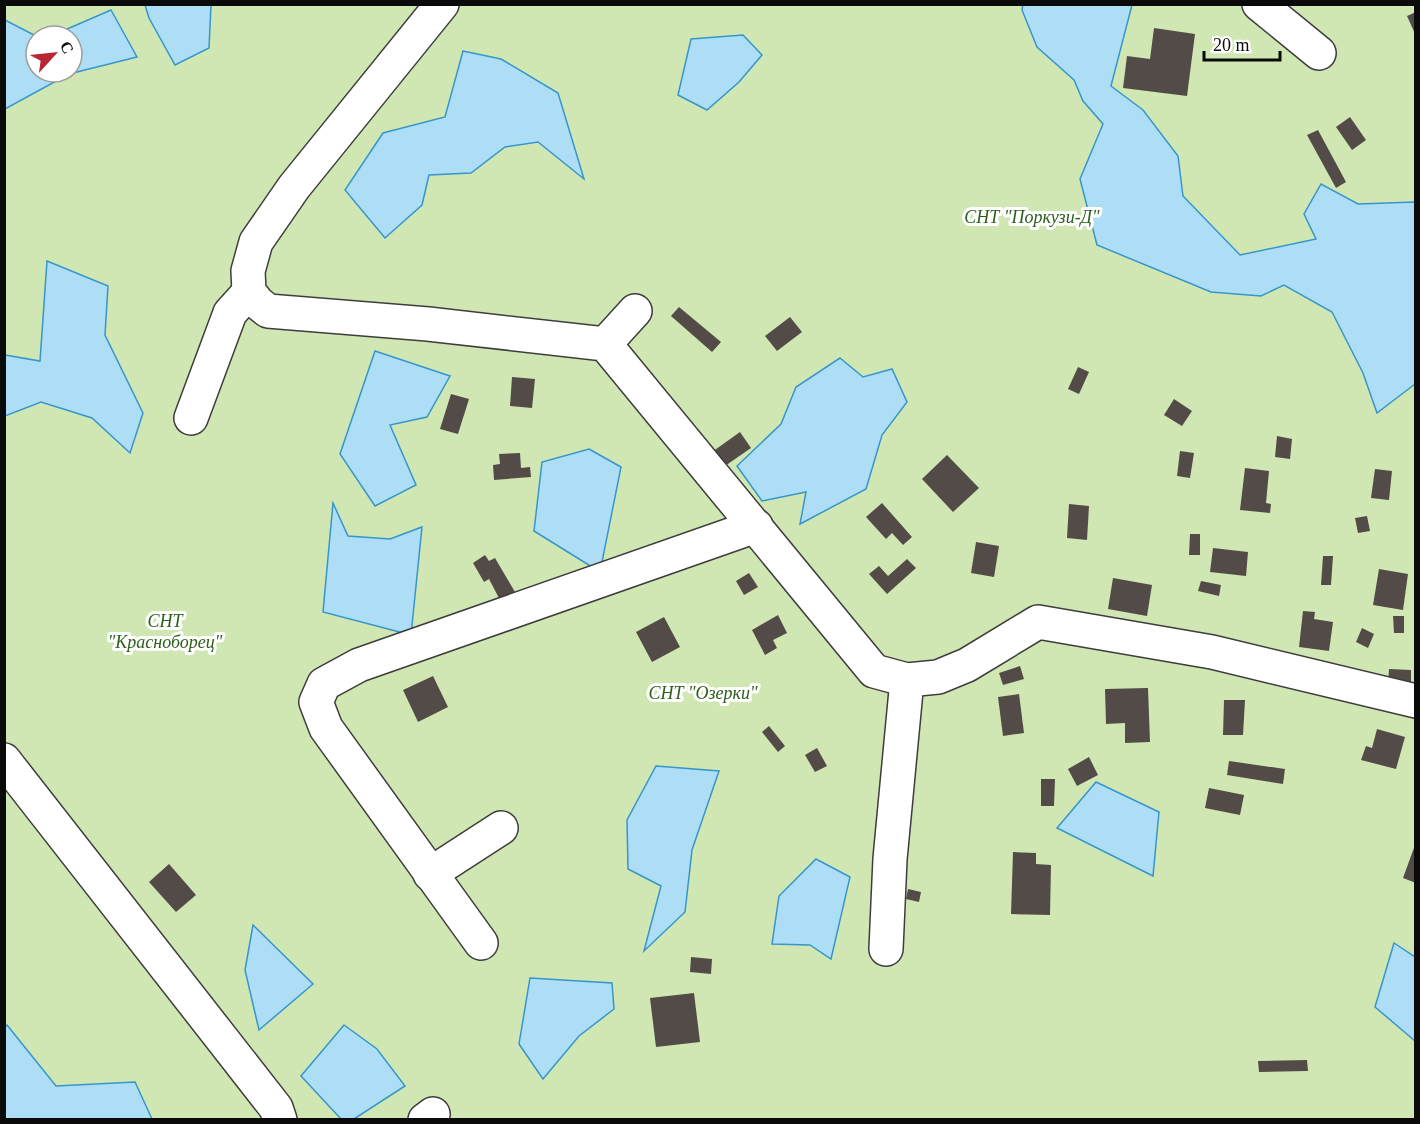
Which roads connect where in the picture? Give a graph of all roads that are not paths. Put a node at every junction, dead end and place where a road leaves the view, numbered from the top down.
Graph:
1 (442, 4) edge
2 (1259, 4) edge
3 (1319, 53) dead end
4 (249, 292) junction
5 (635, 311) dead end
6 (605, 344) junction
7 (191, 418) dead end
8 (756, 526) junction
9 (907, 680) junction
10 (1416, 701) edge
11 (4, 760) edge
12 (501, 828) dead end
13 (430, 874) junction
14 (481, 943) dead end
15 (886, 950) dead end
16 (280, 1119) edge

1 - 4 street
2 - 3 street
4 - 6 street
4 - 7 street
5 - 6 street
6 - 8 street
8 - 9 street
8 - 13 street
9 - 10 street
9 - 15 street
11 - 16 street
12 - 13 street
13 - 14 street

